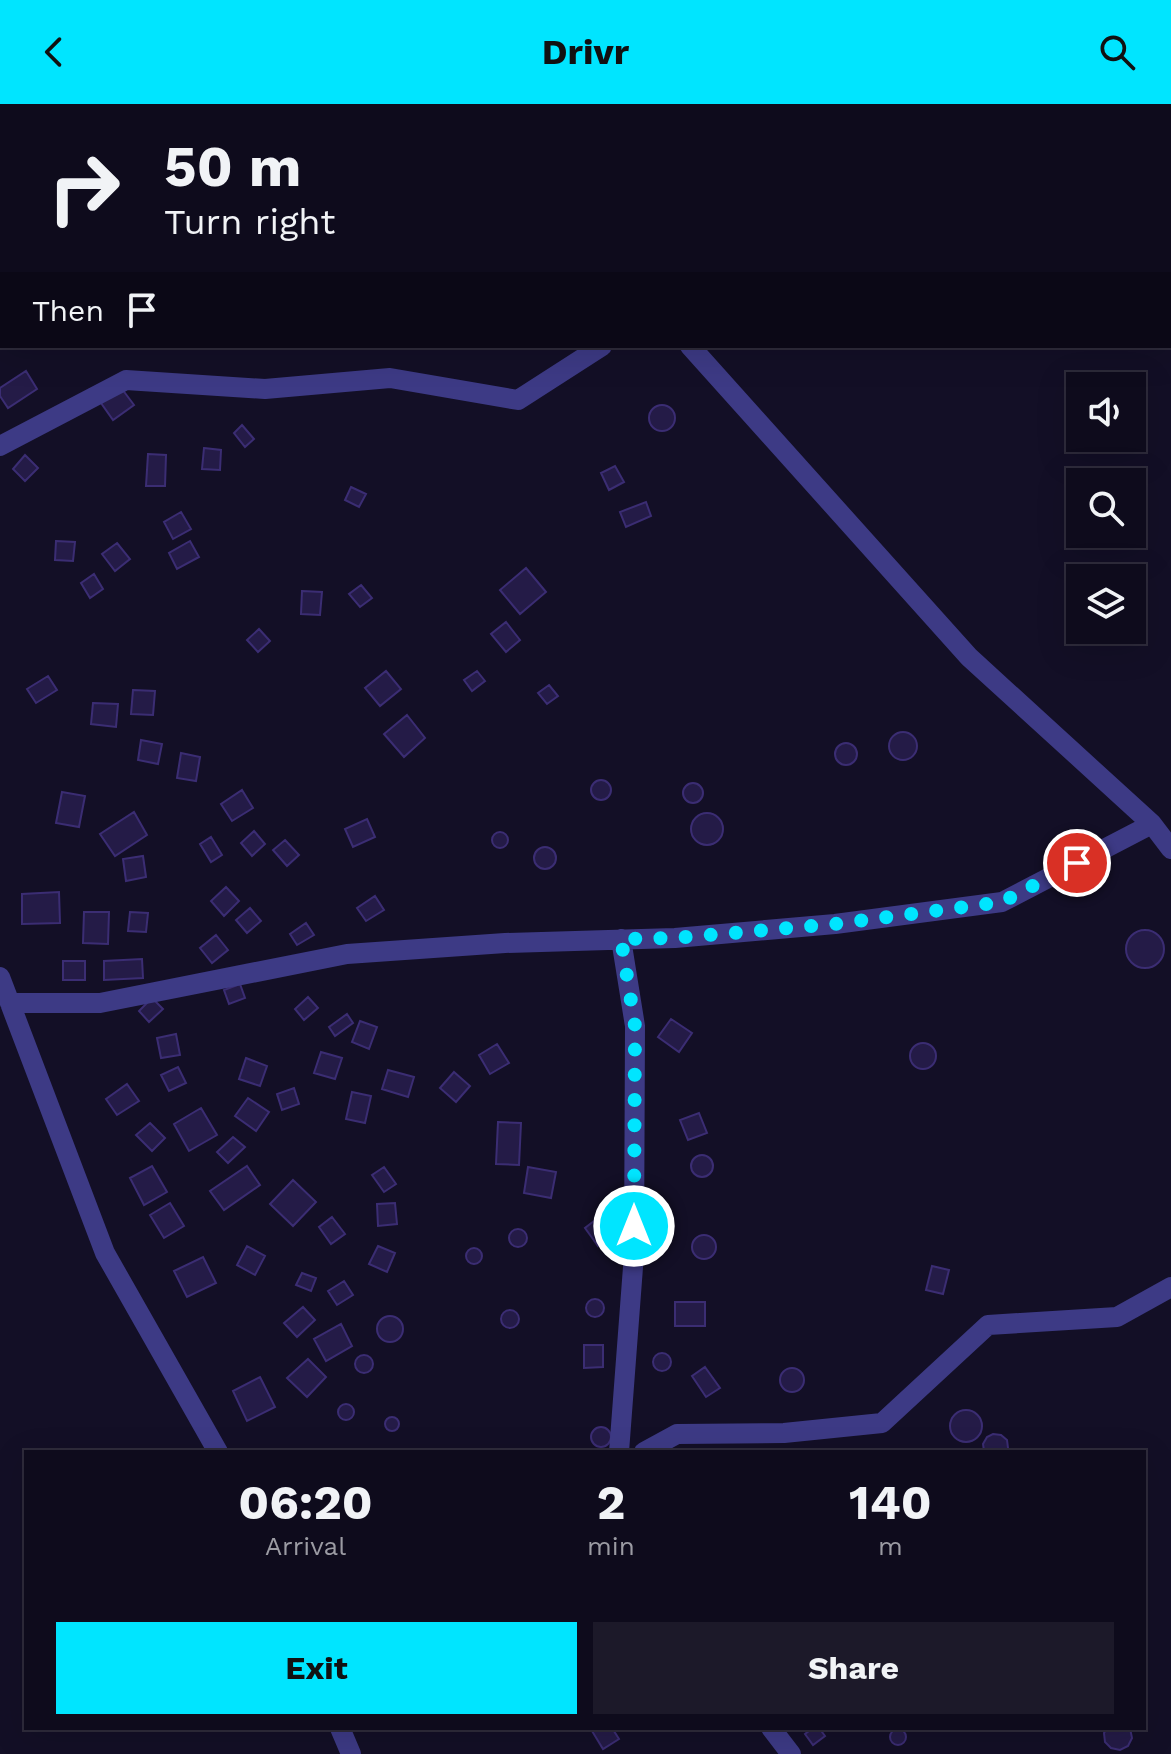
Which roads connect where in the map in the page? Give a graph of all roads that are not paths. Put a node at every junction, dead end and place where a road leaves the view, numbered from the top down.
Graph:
1 (599, 348) edge
2 (692, 348) edge
3 (0, 446) edge
4 (1152, 824) junction
5 (1171, 849) edge
6 (621, 939) junction
7 (0, 977) edge
8 (10, 1003) junction
9 (1171, 1287) edge
10 (217, 1450) edge
11 (619, 1450) edge
12 (648, 1450) edge
13 (341, 1730) edge
14 (773, 1730) edge
15 (351, 1754) edge
16 (791, 1754) edge

1 - 3 street
2 - 4 street
4 - 5 street
4 - 6 street
6 - 8 street
6 - 11 street
7 - 8 street
8 - 10 street
9 - 12 street
13 - 15 street
14 - 16 street

